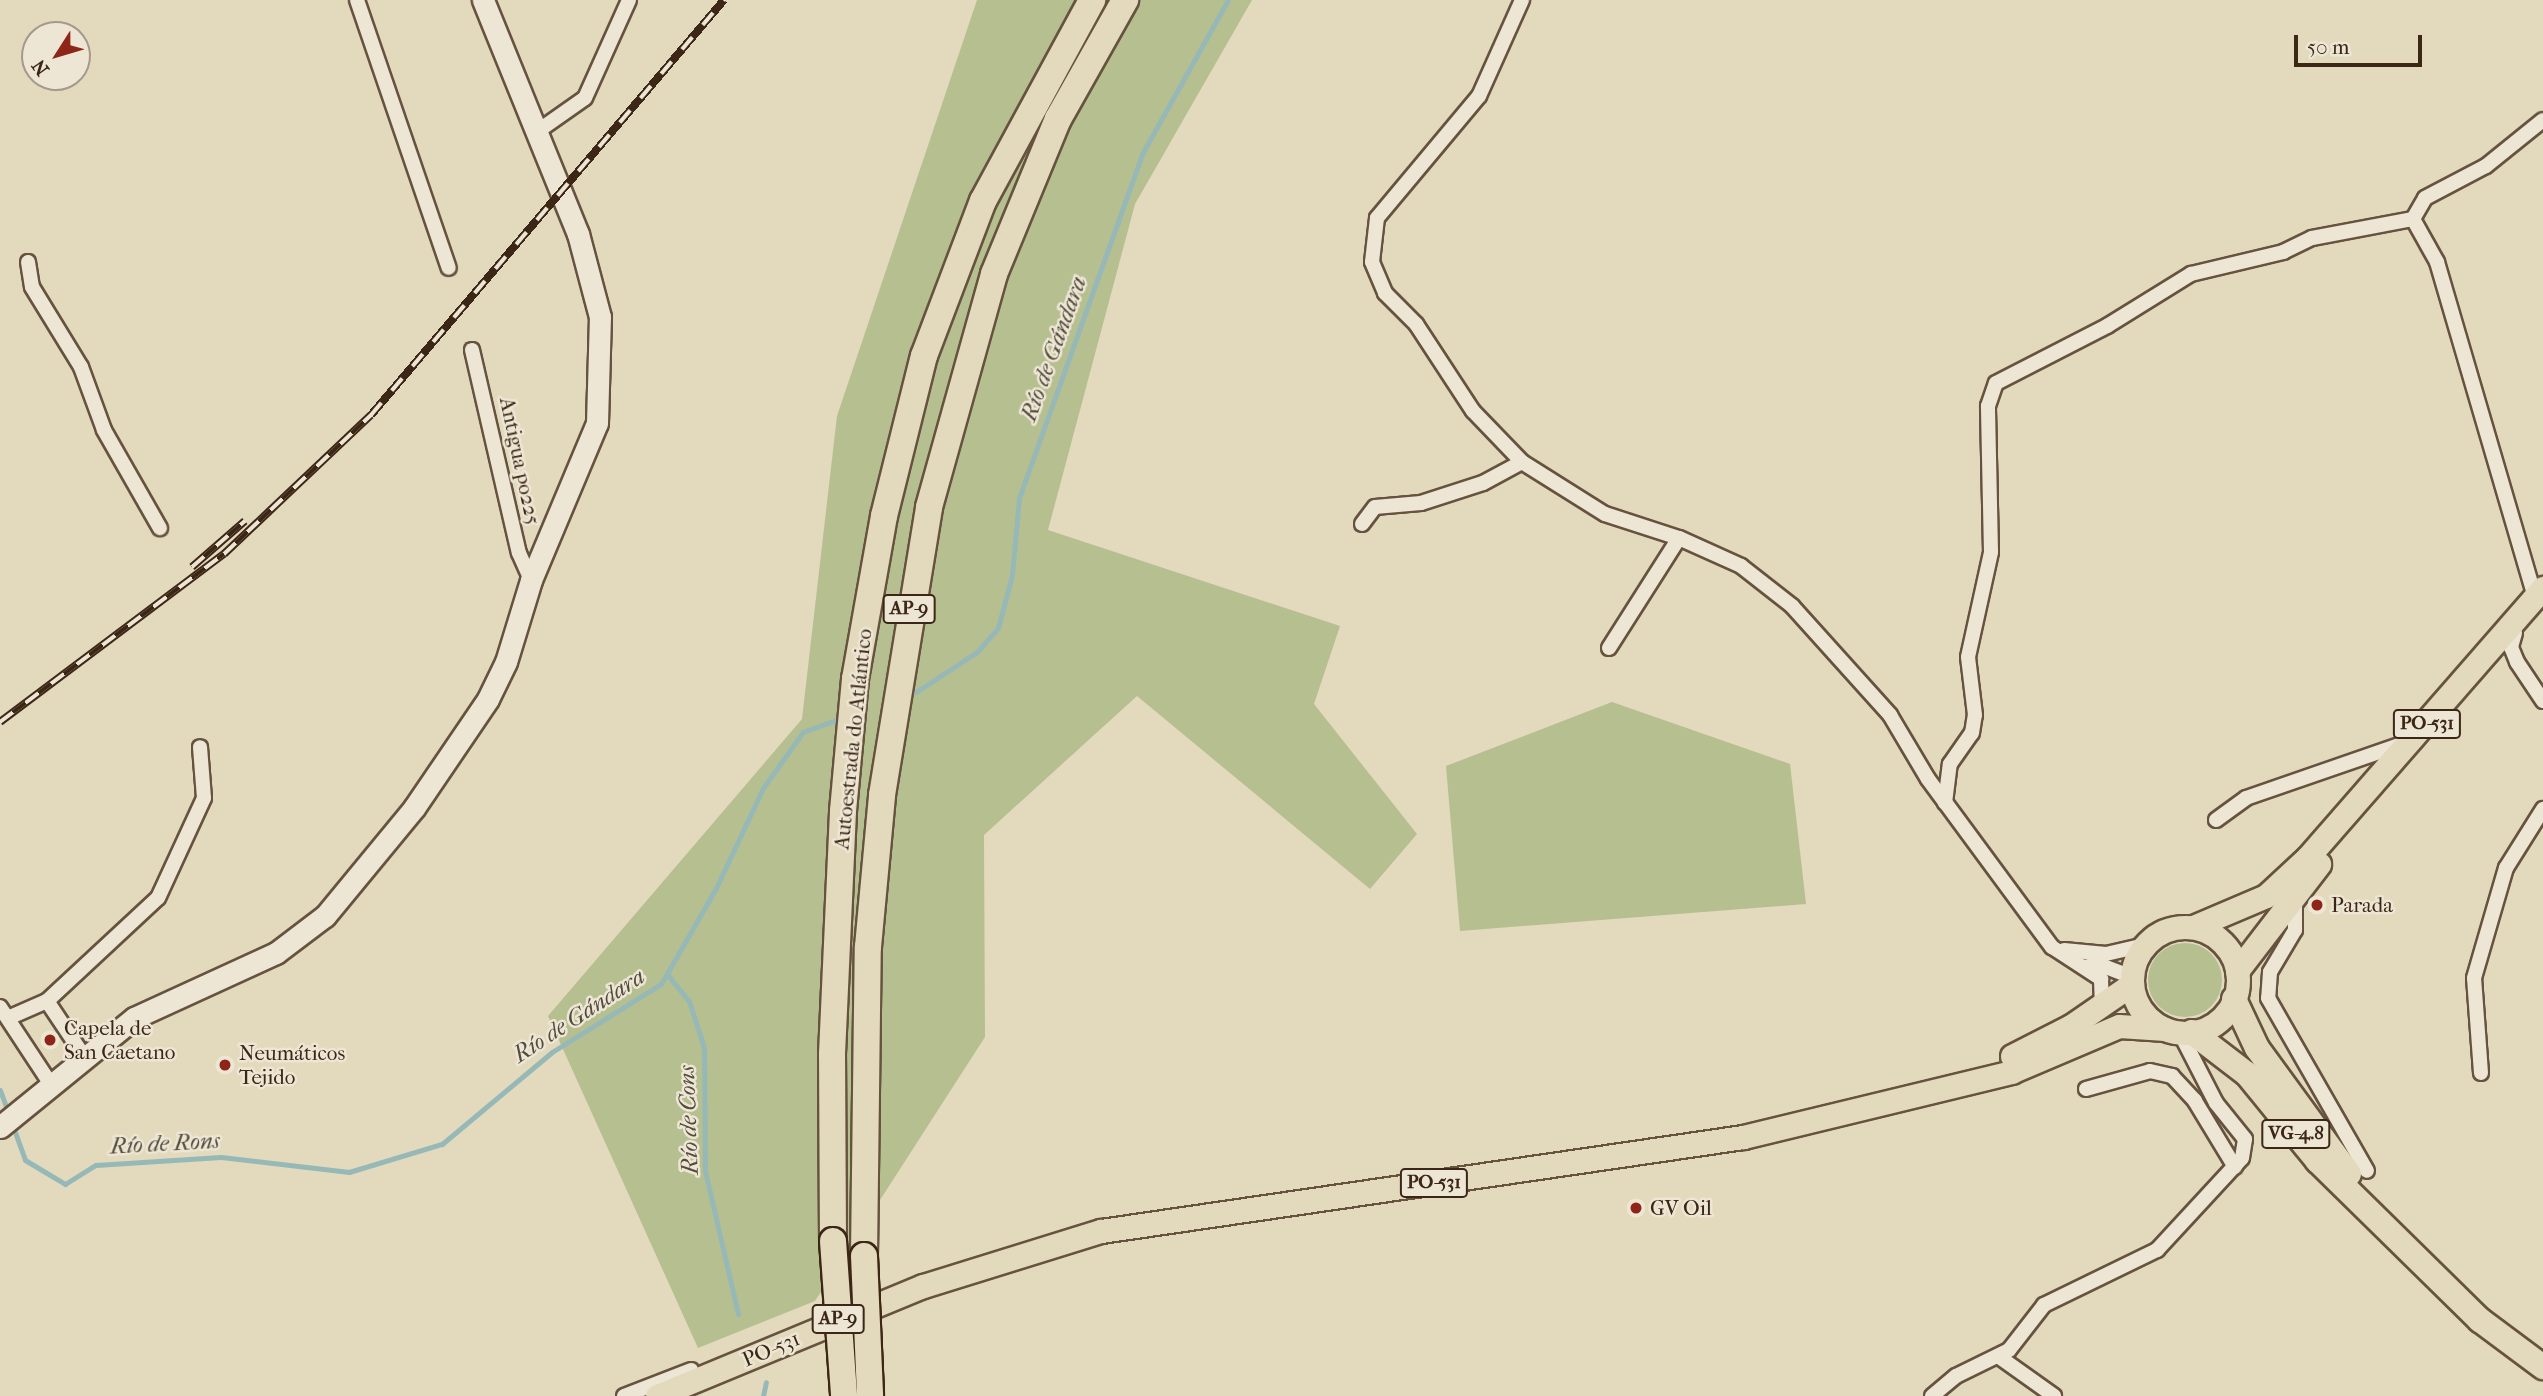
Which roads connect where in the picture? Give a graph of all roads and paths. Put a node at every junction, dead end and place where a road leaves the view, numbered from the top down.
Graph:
1 (357, 0) edge
2 (483, 0) edge
3 (629, 0) edge
4 (1092, 0) edge
5 (1125, 0) edge
6 (1522, 0) edge
7 (2543, 120) edge
8 (538, 131) junction
9 (2413, 219) junction
10 (28, 262) dead end
11 (449, 268) dead end
12 (472, 350) dead end
13 (1521, 462) junction
14 (1362, 524) dead end
15 (160, 528) dead end
16 (1679, 538) junction
17 (531, 580) junction
18 (2539, 588) edge
19 (1609, 648) dead end
20 (2506, 659) junction
21 (2543, 701) edge
22 (2412, 741) junction
23 (200, 747) dead end
24 (2353, 757) junction
25 (2375, 783) junction
26 (1945, 803) junction
27 (2543, 809) edge
28 (2216, 820) dead end
29 (2295, 891) junction
30 (2193, 928) junction
31 (2145, 945) junction
32 (2052, 947) junction
33 (2084, 967) junction
34 (2237, 971) junction
35 (2132, 980) junction
36 (2234, 999) junction
37 (47, 1001) junction
38 (2102, 1007) junction
39 (4, 1012) edge
40 (2179, 1031) junction
41 (85, 1058) junction
42 (2230, 1059) junction
43 (2482, 1073) dead end
44 (52, 1086) junction
45 (2209, 1086) junction
46 (1948, 1088) junction
47 (2086, 1089) dead end
48 (0, 1127) edge
49 (2235, 1167) junction
50 (2367, 1171) dead end
51 (2398, 1239) junction
52 (796, 1339) junction
53 (1998, 1356) junction
54 (2543, 1367) edge
55 (624, 1396) edge
56 (657, 1396) edge
57 (686, 1396) edge
58 (844, 1396) edge
59 (870, 1396) edge
60 (1932, 1396) edge
61 (2054, 1396) edge

1 - 11 street
2 - 8 main road
3 - 8 street
4 - 58 highway, Autoestrada do Atlántico / AP-9, bridge
5 - 59 highway, Autoestrada do Atlántico / AP-9, bridge
6 - 13 street
7 - 9 street
8 - 17 main road
9 - 18 street
9 - 26 street
10 - 15 street
12 - 17 street, Antigua po225
13 - 14 street
13 - 16 street
16 - 19 street
16 - 26 street
17 - 41 main road
18 - 20 main road, PO-531
18 - 22 main road, PO-531
20 - 21 street
20 - 29 main road, PO-531
22 - 24 street
22 - 25 main road, PO-531
23 - 37 street
24 - 25 street
24 - 28 street
25 - 30 main road, PO-531
26 - 32 street
27 - 43 street
29 - 34 main road, PO-531
29 - 50 street
30 - 31 main road, PO-531
30 - 34 main road
31 - 32 street
31 - 35 main road
32 - 33 street
33 - 35 street
33 - 38 street
34 - 36 main road, PO-531
35 - 38 main road, PO-531
35 - 40 main road
36 - 40 main road
36 - 51 highway, VG-4.8
37 - 39 street
37 - 41 street
38 - 46 main road, PO-531
39 - 44 street
40 - 42 highway, VG-4.8
40 - 45 street
40 - 46 main road, PO-531
41 - 44 main road
42 - 45 street
42 - 51 highway, VG-4.8
44 - 48 main road
45 - 49 street
46 - 52 main road, PO-531 / PO-531
47 - 49 street
49 - 53 street
51 - 54 highway, VG-4.8
52 - 55 street, PO-531
52 - 56 main road, PO-531
52 - 57 street, PO-531
53 - 60 street
53 - 61 street

